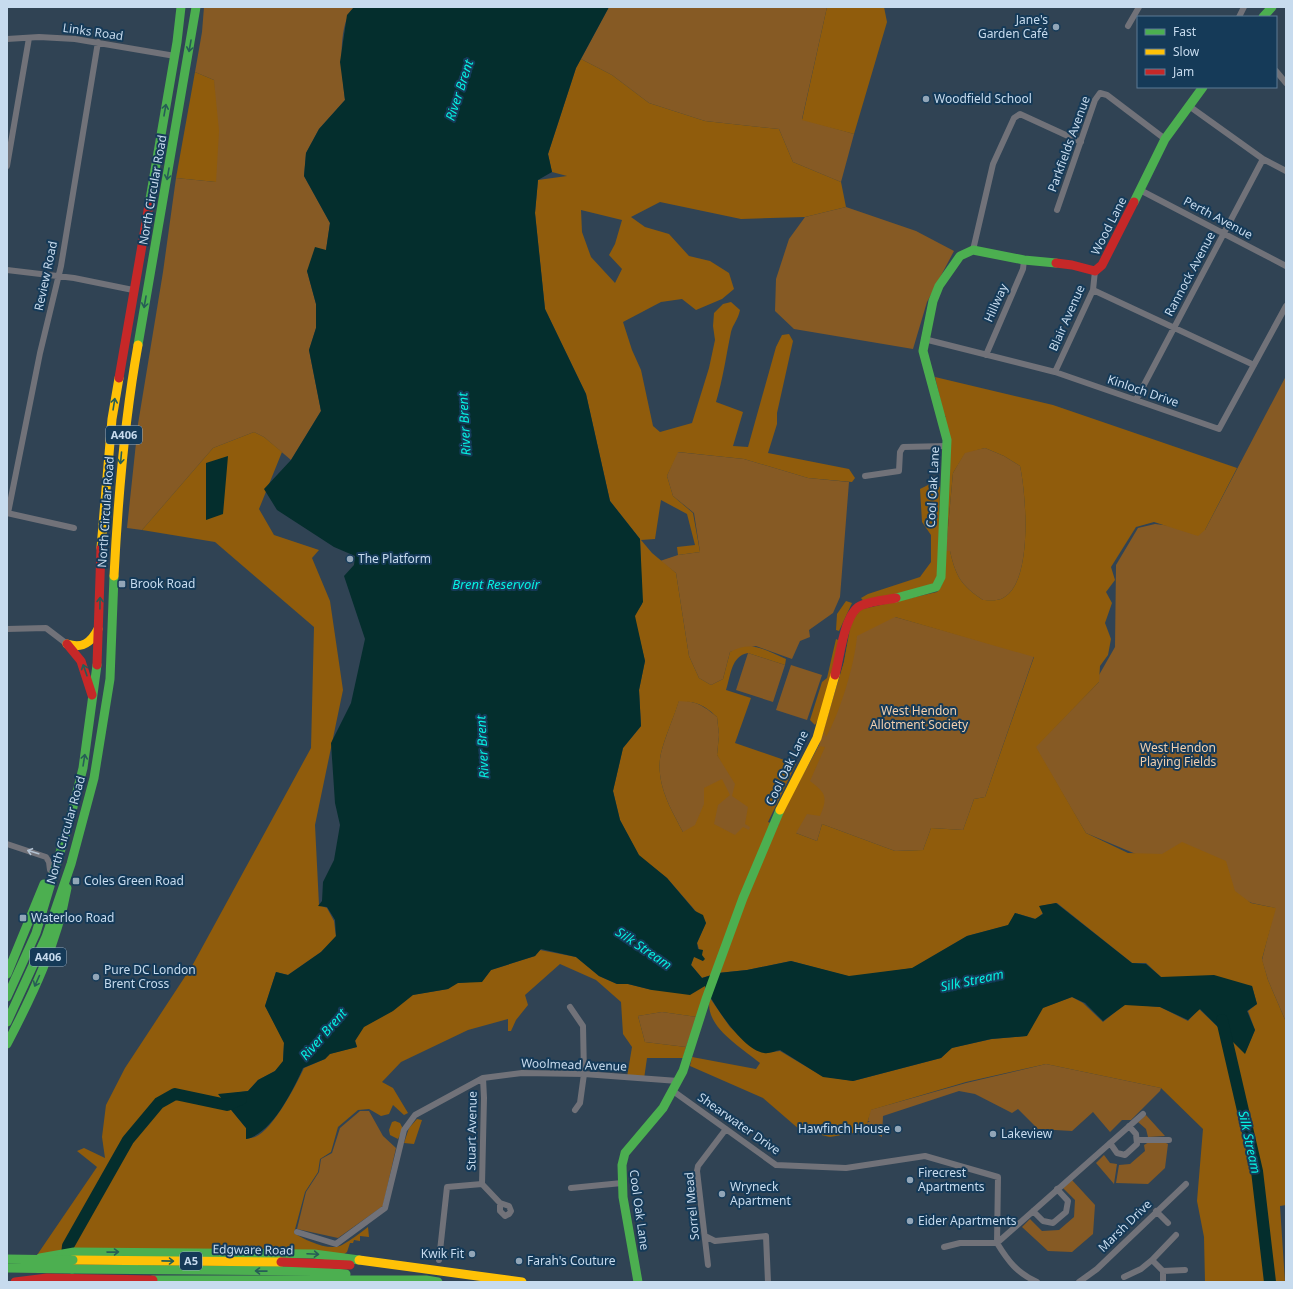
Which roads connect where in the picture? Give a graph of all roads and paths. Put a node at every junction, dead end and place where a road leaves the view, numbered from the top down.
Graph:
1 (181, 7) edge
2 (196, 7) edge
3 (1139, 7) edge
4 (1244, 7) edge
5 (1272, 7) edge
6 (1240, 16) edge
7 (1264, 16) edge
8 (1128, 26) dead end
9 (29, 38) junction
10 (7, 39) edge
11 (98, 42) junction
12 (175, 56) junction
13 (1277, 72) edge
14 (1286, 83) edge
15 (1202, 88) edge
16 (1189, 106) junction
17 (1165, 139) junction
18 (1081, 142) junction
19 (1264, 159) junction
20 (7, 166) edge
21 (1286, 171) edge
22 (1140, 190) junction
23 (1057, 210) dead end
24 (1224, 233) junction
25 (973, 250) junction
26 (1024, 260) junction
27 (1286, 266) edge
28 (7, 270) edge
29 (1095, 271) junction
30 (58, 277) junction
31 (133, 290) junction
32 (1093, 290) junction
33 (1286, 306) edge
34 (1174, 328) junction
35 (924, 339) junction
36 (986, 355) junction
37 (1254, 365) junction
38 (1055, 372) junction
39 (1136, 400) junction
40 (947, 446) junction
41 (865, 476) dead end
42 (8, 513) edge
43 (74, 528) dead end
44 (99, 626) junction
45 (7, 629) edge
46 (67, 644) junction
47 (93, 702) junction
48 (64, 838) junction
49 (7, 844) edge
50 (71, 864) junction
51 (50, 870) junction
52 (10, 961) edge
53 (7, 974) edge
54 (7, 996) edge
55 (570, 1007) dead end
56 (7, 1022) edge
57 (7, 1044) edge
58 (584, 1074) junction
59 (483, 1078) junction
60 (678, 1081) junction
61 (673, 1091) junction
62 (575, 1110) dead end
63 (1142, 1114) dead end
64 (1129, 1126) junction
65 (726, 1129) junction
66 (1137, 1140) junction
67 (1168, 1140) dead end
68 (1110, 1143) junction
69 (622, 1183) junction
70 (482, 1184) junction
71 (1186, 1184) dead end
72 (571, 1188) dead end
73 (1057, 1190) junction
74 (500, 1203) dead end
75 (1034, 1211) junction
76 (1156, 1211) junction
77 (1168, 1223) dead end
78 (297, 1232) dead end
79 (1176, 1235) dead end
80 (706, 1236) junction
81 (997, 1242) junction
82 (944, 1246) dead end
83 (73, 1256) junction
84 (7, 1259) edge
85 (439, 1260) dead end
86 (1152, 1260) junction
87 (708, 1265) dead end
88 (7, 1268) edge
89 (1185, 1270) dead end
90 (1163, 1271) junction
91 (7, 1273) edge
92 (1124, 1277) dead end
93 (426, 1280) junction
94 (183, 1281) edge
95 (15, 1282) edge
96 (438, 1282) edge
97 (522, 1282) edge
98 (638, 1282) edge
99 (768, 1282) edge
100 (1037, 1282) edge
101 (1079, 1282) edge
102 (1164, 1282) edge

1 - 12 main road, North Circular Road / A406
2 -> 50 main road, North Circular Road / A406
3 - 8 street
4 - 6 street
5 - 7 main road
9 - 10 street, Links Road
9 - 11 street, Links Road
9 - 20 street
11 - 12 street, Links Road
11 - 30 street, Review Road
31 -> 12 main road, North Circular Road / A406
13 - 14 street
15 - 16 main road, Wood Lane
16 - 17 main road, Wood Lane
16 - 19 street
17 - 18 street, Parkfields Avenue
17 - 22 main road, Wood Lane
18 - 23 street, Parkfields Avenue
18 - 25 street
19 - 21 street
19 - 24 street, Rannock Avenue
22 - 24 street, Perth Avenue
22 - 29 main road, Wood Lane
24 - 27 street, Perth Avenue
24 - 34 street, Rannock Avenue
25 - 26 main road, Wood Lane
25 - 35 main road, Cool Oak Lane
26 - 29 main road, Wood Lane
26 - 36 street, Hillway
28 - 30 street
29 - 32 street, Blair Avenue
30 - 31 street
30 - 42 street, Review Road
44 -> 31 main road, North Circular Road / A406
32 - 34 street
32 - 38 street, Blair Avenue
33 - 37 street, Kinloch Drive
34 - 37 street
34 - 39 street, Rannock Avenue
35 - 36 street, Kinloch Drive
35 - 40 main road, Cool Oak Lane
36 - 38 street, Kinloch Drive
37 - 39 street, Kinloch Drive
38 - 39 street, Kinloch Drive
40 - 41 street
40 - 60 main road, Cool Oak Lane
42 - 43 street
44 - 46 main road
44 - 47 main road, North Circular Road / A406
45 - 46 street
47 -> 46 main road
48 -> 47 main road, North Circular Road / A406
48 - 51 main road, A406
48 - 54 main road, North Circular Road / A406
51 -> 49 street
50 - 56 main road, North Circular Road / A406
50 -> 57 main road, A406
51 - 52 main road, A406
52 - 53 main road, A406
55 - 58 street
58 - 59 street, Woolmead Avenue
58 - 60 street, Woolmead Avenue
58 - 62 street
59 - 70 street, Stuart Avenue
59 - 78 street, Woolmead Avenue
60 - 61 main road, Cool Oak Lane
61 - 65 street, Shearwater Drive
61 - 69 main road, Cool Oak Lane
63 - 64 street
64 - 66 street
64 - 68 street
65 - 80 street, Sorrel Mead
65 - 81 street, Shearwater Drive
66 - 67 street
66 - 68 street
68 - 73 street
69 - 72 street
69 - 98 main road, Cool Oak Lane
70 - 74 street, Stuart Avenue
70 - 85 street, Stuart Avenue
71 - 76 street, Marsh Drive
73 - 75 street
73 - 75 street
75 - 81 street
76 - 77 street
76 - 101 street, Marsh Drive
79 - 86 street
80 - 87 street, Sorrel Mead
80 - 99 street
81 - 82 street
81 - 100 street
83 - 84 main road, Edgware Road / A5, bridge
83 - 91 main road
83 -> 97 main road, Edgware Road / A5
86 - 90 street
86 - 92 street
93 -> 88 main road, Edgware Road / A5, bridge
89 - 90 street
90 - 102 street
93 - 94 main road
93 - 96 main road, A5
94 - 95 main road

